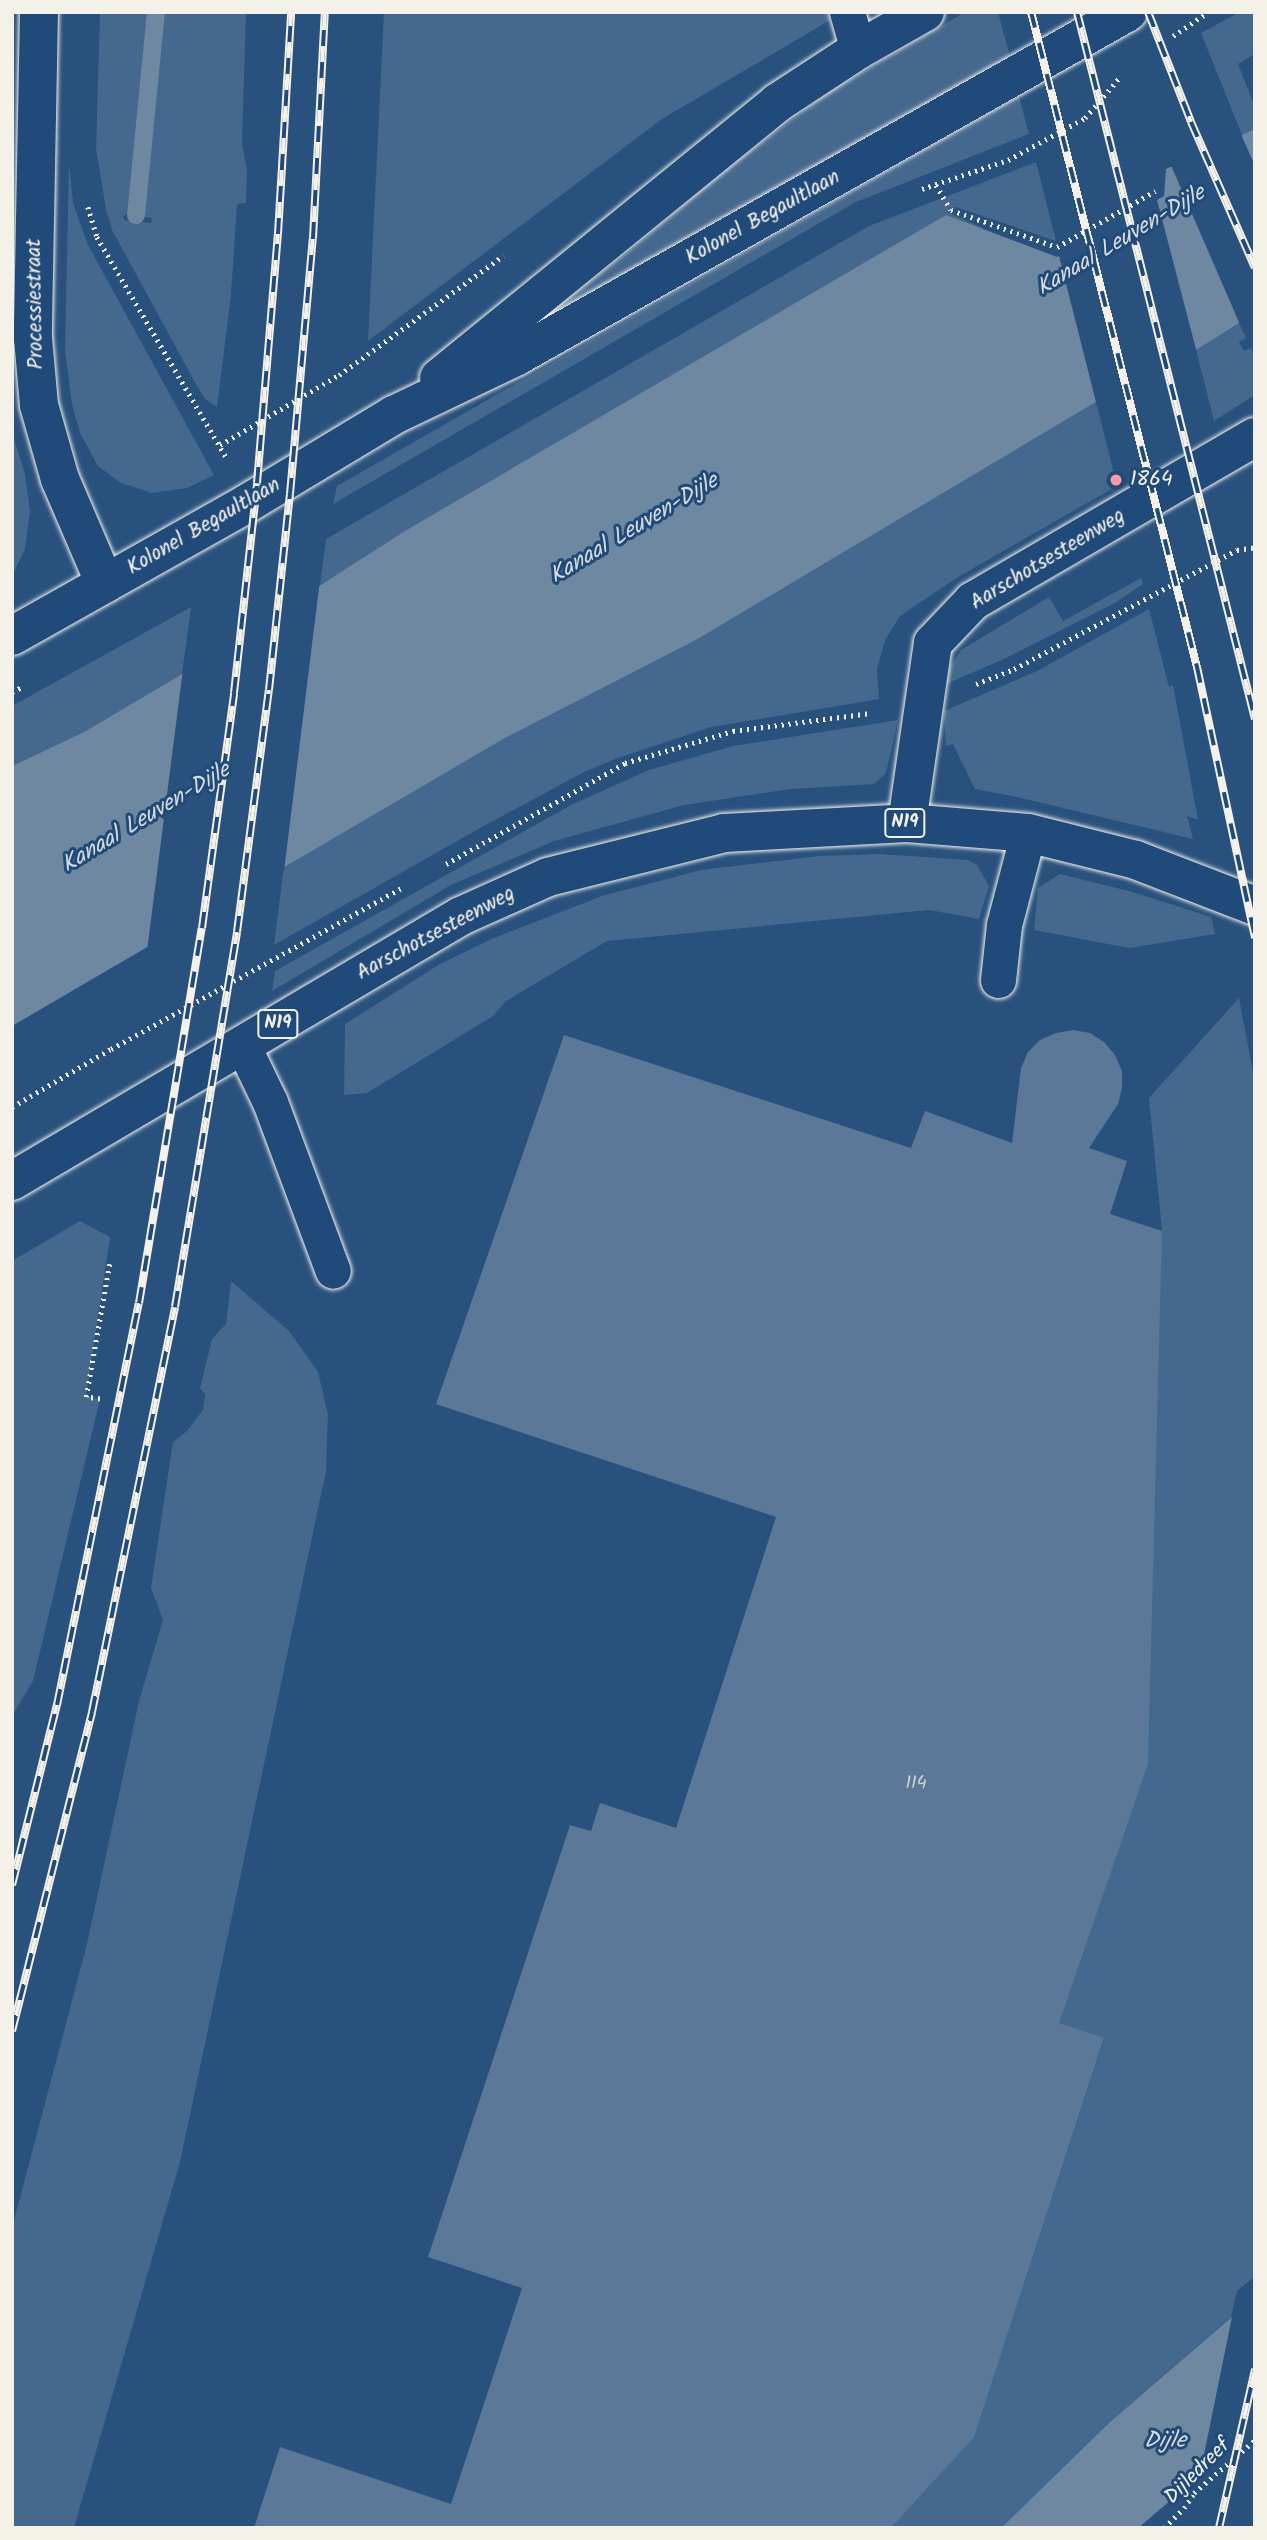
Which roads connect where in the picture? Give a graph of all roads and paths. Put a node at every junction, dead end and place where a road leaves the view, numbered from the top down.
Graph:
1 (39, 12) edge
2 (847, 12) edge
3 (925, 12) edge
4 (1128, 12) edge
5 (858, 50) junction
6 (936, 185) dead end
7 (1155, 191) dead end
8 (86, 200) dead end
9 (394, 415) junction
10 (1255, 437) edge
11 (248, 503) junction
12 (1255, 547) edge
13 (105, 584) junction
14 (12, 636) edge
15 (970, 687) dead end
16 (907, 823) junction
17 (1028, 834) junction
18 (1255, 906) edge
19 (998, 980) dead end
20 (243, 1046) junction
21 (12, 1181) edge
22 (110, 1261) dead end
23 (333, 1271) dead end
24 (100, 1399) dead end
25 (1255, 2440) edge
26 (1164, 2528) edge

1 - 13 street, Processiestraat
2 - 5 lane
3 - 5 street, Kolonel Begaultlaan
4 - 9 street, Kolonel Begaultlaan
5 - 9 street, Kolonel Begaultlaan
6 - 7 path
8 - 11 path
9 - 11 street, Kolonel Begaultlaan
10 - 16 street, Aarschotsesteenweg
11 - 13 street, Kolonel Begaultlaan
12 - 15 path
13 - 14 street, Kolonel Begaultlaan
16 - 17 street, Aarschotsesteenweg / N19
16 - 20 street, Aarschotsesteenweg / N19
17 - 18 street, Aarschotsesteenweg / N19
17 - 19 lane
20 - 21 street, Aarschotsesteenweg / N19
20 - 23 lane
22 - 24 path
25 - 26 path, Dijledreef

